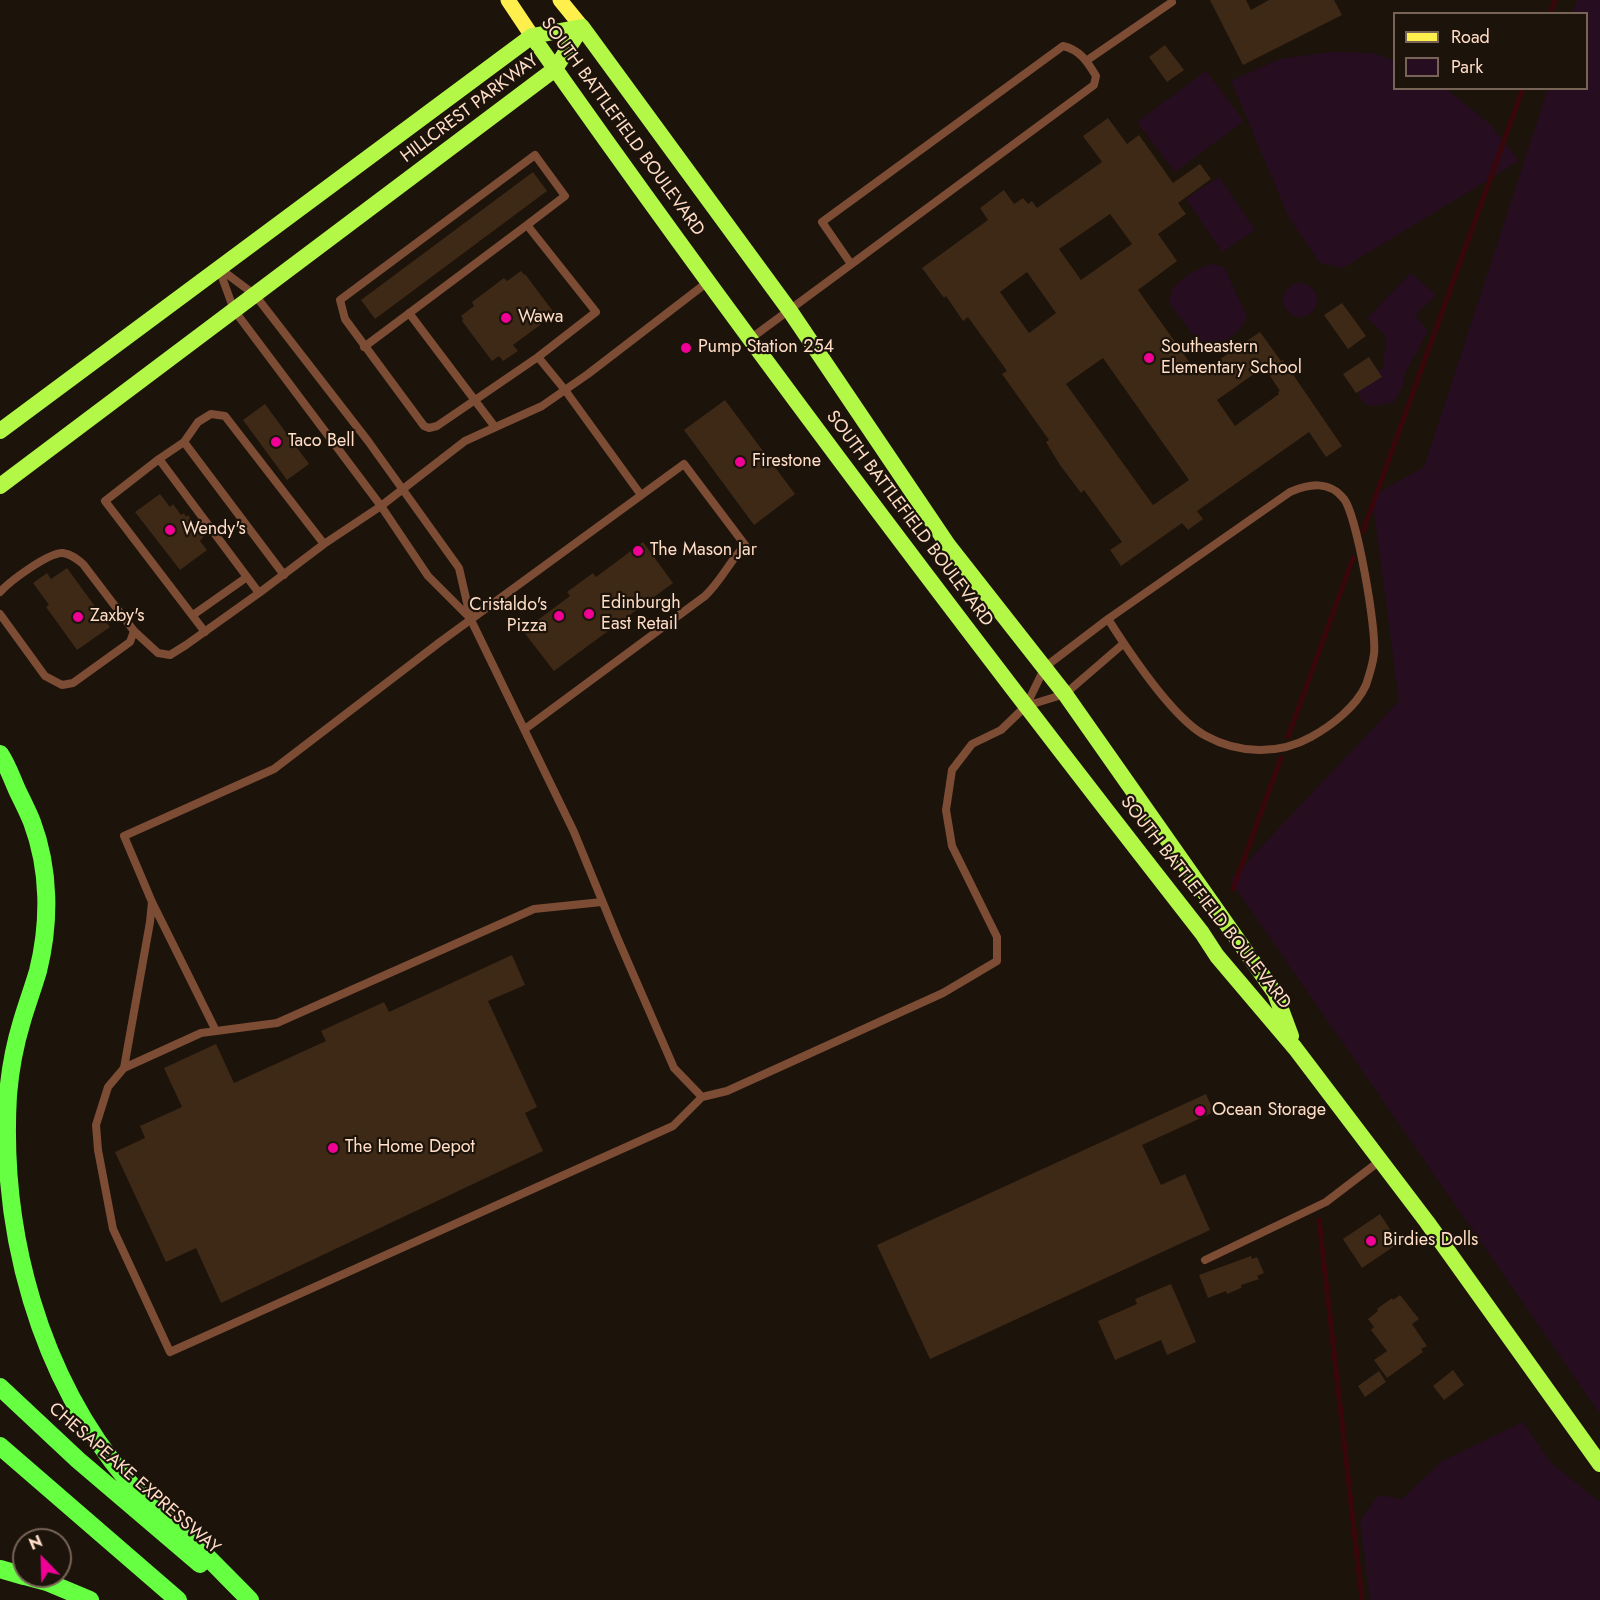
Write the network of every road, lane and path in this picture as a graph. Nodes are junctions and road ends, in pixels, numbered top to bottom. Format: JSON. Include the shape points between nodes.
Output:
{"nodes":[{"id":1,"x":508,"y":0,"type":"edge"},
{"id":2,"x":560,"y":0,"type":"edge"},
{"id":3,"x":1172,"y":2,"type":"dead end"},
{"id":4,"x":582,"y":27,"type":"junction"},
{"id":5,"x":532,"y":36,"type":"junction"},
{"id":6,"x":1086,"y":61,"type":"junction"},
{"id":7,"x":555,"y":69,"type":"junction"},
{"id":8,"x":527,"y":225,"type":"junction"},
{"id":9,"x":851,"y":264,"type":"junction"},
{"id":10,"x":219,"y":268,"type":"junction"},
{"id":11,"x":709,"y":281,"type":"junction"},
{"id":12,"x":255,"y":295,"type":"junction"},
{"id":13,"x":234,"y":310,"type":"junction"},
{"id":14,"x":789,"y":311,"type":"junction"},
{"id":15,"x":409,"y":313,"type":"junction"},
{"id":16,"x":750,"y":339,"type":"junction"},
{"id":17,"x":364,"y":347,"type":"junction"},
{"id":18,"x":537,"y":357,"type":"junction"},
{"id":19,"x":565,"y":390,"type":"junction"},
{"id":20,"x":475,"y":400,"type":"junction"},
{"id":21,"x":495,"y":427,"type":"junction"},
{"id":22,"x":0,"y":431,"type":"edge"},
{"id":23,"x":184,"y":442,"type":"junction"},
{"id":24,"x":159,"y":459,"type":"junction"},
{"id":25,"x":0,"y":486,"type":"edge"},
{"id":26,"x":403,"y":489,"type":"junction"},
{"id":27,"x":641,"y":495,"type":"junction"},
{"id":28,"x":381,"y":506,"type":"junction"},
{"id":29,"x":324,"y":544,"type":"junction"},
{"id":30,"x":284,"y":575,"type":"junction"},
{"id":31,"x":247,"y":577,"type":"junction"},
{"id":32,"x":0,"y":592,"type":"edge"},
{"id":33,"x":260,"y":593,"type":"junction"},
{"id":34,"x":0,"y":614,"type":"edge"},
{"id":35,"x":193,"y":615,"type":"junction"},
{"id":36,"x":1108,"y":619,"type":"junction"},
{"id":37,"x":471,"y":620,"type":"junction"},
{"id":38,"x":134,"y":631,"type":"junction"},
{"id":39,"x":205,"y":632,"type":"junction"},
{"id":40,"x":1124,"y":644,"type":"junction"},
{"id":41,"x":1045,"y":667,"type":"junction"},
{"id":42,"x":1065,"y":694,"type":"junction"},
{"id":43,"x":1026,"y":706,"type":"junction"},
{"id":44,"x":525,"y":729,"type":"junction"},
{"id":45,"x":0,"y":754,"type":"edge"},
{"id":46,"x":152,"y":902,"type":"junction"},
{"id":47,"x":602,"y":902,"type":"junction"},
{"id":48,"x":216,"y":1031,"type":"junction"},
{"id":49,"x":1295,"y":1048,"type":"junction"},
{"id":50,"x":124,"y":1068,"type":"junction"},
{"id":51,"x":702,"y":1097,"type":"junction"},
{"id":52,"x":1381,"y":1160,"type":"junction"},
{"id":53,"x":1204,"y":1260,"type":"dead end"},
{"id":54,"x":0,"y":1387,"type":"edge"},
{"id":55,"x":0,"y":1446,"type":"edge"},
{"id":56,"x":1600,"y":1464,"type":"edge"},
{"id":57,"x":61,"y":1588,"type":"edge"},
{"id":58,"x":90,"y":1600,"type":"edge"},
{"id":59,"x":178,"y":1600,"type":"edge"},
{"id":60,"x":243,"y":1600,"type":"edge"},
{"id":61,"x":250,"y":1600,"type":"edge"}],
"edges":[{"from":1,"to":5,"type":"main road","name":"SOUTH BATTLEFIELD BOULEVARD"},
{"from":2,"to":4,"type":"main road","name":"SOUTH BATTLEFIELD BOULEVARD"},
{"from":3,"to":6,"type":"lane"},
{"from":4,"to":5,"type":"highway","name":"HILLCREST PARKWAY"},
{"from":4,"to":7,"type":"highway","name":"HILLCREST PARKWAY"},
{"from":4,"to":14,"type":"highway","name":"SOUTH BATTLEFIELD BOULEVARD"},
{"from":5,"to":7,"type":"highway","name":"SOUTH BATTLEFIELD BOULEVARD"},
{"from":5,"to":10,"type":"highway","name":"HILLCREST PARKWAY"},
{"from":6,"to":9,"type":"lane","via":[[1096,76],[1094,85]]},
{"from":6,"to":9,"type":"lane","via":[[1075,49],[1063,46],[822,222]]},
{"from":7,"to":11,"type":"highway","name":"SOUTH BATTLEFIELD BOULEVARD"},
{"from":7,"to":12,"type":"highway","name":"HILLCREST PARKWAY"},
{"from":8,"to":15,"type":"lane"},
{"from":8,"to":17,"type":"lane","via":[[565,196],[535,155],[340,300],[345,319]]},
{"from":8,"to":18,"type":"lane","via":[[596,312]]},
{"from":9,"to":14,"type":"lane"},
{"from":10,"to":12,"type":"lane"},
{"from":10,"to":13,"type":"lane"},
{"from":10,"to":22,"type":"highway","name":"HILLCREST PARKWAY"},
{"from":11,"to":16,"type":"highway","name":"SOUTH BATTLEFIELD BOULEVARD"},
{"from":11,"to":19,"type":"lane"},
{"from":12,"to":13,"type":"highway","name":"HILLCREST PARKWAY"},
{"from":12,"to":26,"type":"lane"},
{"from":13,"to":25,"type":"highway","name":"HILLCREST PARKWAY"},
{"from":13,"to":28,"type":"lane"},
{"from":14,"to":16,"type":"lane"},
{"from":14,"to":41,"type":"highway","name":"SOUTH BATTLEFIELD BOULEVARD","via":[[948,545]]},
{"from":15,"to":17,"type":"lane"},
{"from":15,"to":20,"type":"lane"},
{"from":16,"to":43,"type":"highway","name":"SOUTH BATTLEFIELD BOULEVARD"},
{"from":17,"to":20,"type":"lane","via":[[424,426],[437,426]]},
{"from":18,"to":19,"type":"lane"},
{"from":18,"to":20,"type":"lane"},
{"from":19,"to":21,"type":"lane","via":[[542,406]]},
{"from":19,"to":27,"type":"lane"},
{"from":20,"to":21,"type":"lane"},
{"from":21,"to":26,"type":"lane","via":[[465,441]]},
{"from":23,"to":24,"type":"lane"},
{"from":23,"to":29,"type":"lane","via":[[198,422],[211,414],[225,416]]},
{"from":23,"to":30,"type":"lane"},
{"from":24,"to":31,"type":"lane"},
{"from":24,"to":35,"type":"lane","via":[[105,501]]},
{"from":26,"to":28,"type":"lane"},
{"from":26,"to":37,"type":"lane","via":[[459,568]]},
{"from":27,"to":37,"type":"lane"},
{"from":27,"to":44,"type":"lane","via":[[684,464],[745,544],[705,596]]},
{"from":28,"to":29,"type":"lane"},
{"from":28,"to":37,"type":"lane","via":[[428,576]]},
{"from":29,"to":30,"type":"lane"},
{"from":30,"to":33,"type":"lane"},
{"from":31,"to":33,"type":"lane"},
{"from":31,"to":35,"type":"lane"},
{"from":32,"to":38,"type":"lane","via":[[52,554],[63,553],[83,564]]},
{"from":33,"to":39,"type":"lane"},
{"from":34,"to":38,"type":"lane","via":[[45,676],[62,685],[73,683],[130,642]]},
{"from":35,"to":39,"type":"lane"},
{"from":36,"to":40,"type":"lane"},
{"from":36,"to":40,"type":"lane","via":[[1290,492],[1308,485],[1327,487],[1344,499],[1352,516],[1371,610],[1374,654],[1365,686],[1345,714],[1322,731],[1286,747],[1256,751],[1206,736],[1185,721]]},
{"from":36,"to":41,"type":"lane"},
{"from":37,"to":44,"type":"lane"},
{"from":37,"to":46,"type":"lane","via":[[274,769],[124,836]]},
{"from":38,"to":39,"type":"lane","via":[[158,653],[170,655]]},
{"from":40,"to":42,"type":"lane"},
{"from":41,"to":42,"type":"highway","name":"SOUTH BATTLEFIELD BOULEVARD"},
{"from":41,"to":43,"type":"lane"},
{"from":42,"to":43,"type":"lane"},
{"from":42,"to":49,"type":"highway","name":"SOUTH BATTLEFIELD BOULEVARD","via":[[1275,993]]},
{"from":43,"to":49,"type":"highway","name":"SOUTH BATTLEFIELD BOULEVARD","via":[[1217,956]]},
{"from":43,"to":51,"type":"lane","via":[[1001,730],[972,744],[951,770],[946,810],[952,846],[997,937],[997,961],[943,993],[727,1091]]},
{"from":44,"to":47,"type":"lane"},
{"from":45,"to":61,"type":"highway","via":[[32,822],[47,898],[38,969],[22,1022],[8,1095],[4,1149],[14,1244],[26,1293],[66,1389],[95,1436],[129,1482]]},
{"from":46,"to":48,"type":"lane"},
{"from":46,"to":50,"type":"lane"},
{"from":47,"to":48,"type":"lane","via":[[534,909],[277,1023]]},
{"from":47,"to":51,"type":"lane","via":[[674,1068]]},
{"from":48,"to":50,"type":"lane","via":[[201,1033]]},
{"from":49,"to":52,"type":"highway","name":"SOUTH BATTLEFIELD BOULEVARD"},
{"from":50,"to":51,"type":"lane","via":[[108,1088],[96,1125],[98,1150],[113,1228],[170,1352],[673,1126]]},
{"from":52,"to":53,"type":"lane","via":[[1326,1202]]},
{"from":52,"to":56,"type":"highway","name":"SOUTH BATTLEFIELD BOULEVARD"},
{"from":54,"to":60,"type":"highway","name":"CHESAPEAKE EXPRESSWAY","via":[[78,1460]]},
{"from":55,"to":59,"type":"highway"},
{"from":57,"to":58,"type":"highway"}]}
